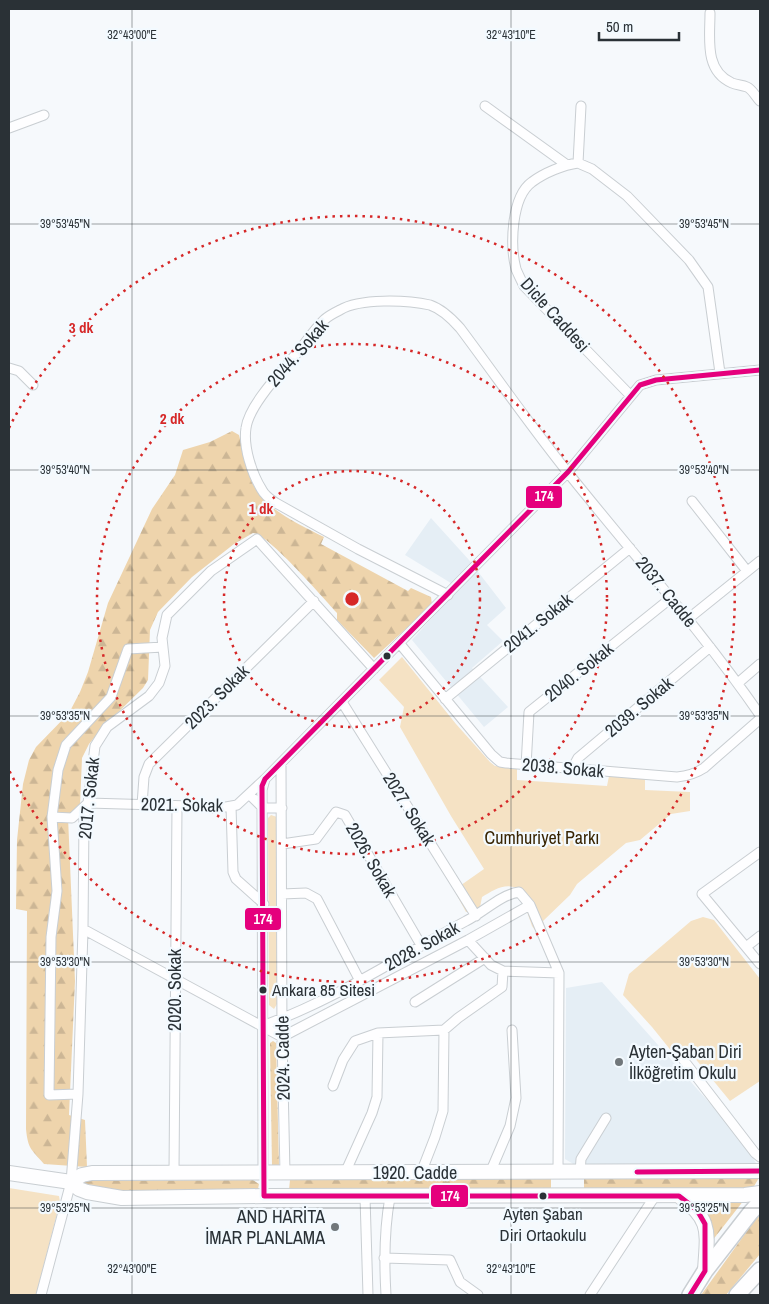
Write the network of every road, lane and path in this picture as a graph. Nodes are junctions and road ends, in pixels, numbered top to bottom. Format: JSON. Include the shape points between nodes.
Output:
{"nodes":[{"id":1,"x":710,"y":13,"type":"dead end"},
{"id":2,"x":760,"y":101,"type":"edge"},
{"id":3,"x":485,"y":106,"type":"dead end"},
{"id":4,"x":581,"y":106,"type":"dead end"},
{"id":5,"x":44,"y":115,"type":"dead end"},
{"id":6,"x":9,"y":128,"type":"edge"},
{"id":7,"x":578,"y":164,"type":"junction"},
{"id":8,"x":567,"y":165,"type":"junction"},
{"id":9,"x":9,"y":368,"type":"edge"},
{"id":10,"x":760,"y":370,"type":"edge"},
{"id":11,"x":720,"y":373,"type":"junction"},
{"id":12,"x":33,"y":385,"type":"dead end"},
{"id":13,"x":630,"y":395,"type":"junction"},
{"id":14,"x":568,"y":472,"type":"junction"},
{"id":15,"x":692,"y":501,"type":"dead end"},
{"id":16,"x":630,"y":548,"type":"junction"},
{"id":17,"x":760,"y":561,"type":"edge"},
{"id":18,"x":746,"y":572,"type":"junction"},
{"id":19,"x":448,"y":595,"type":"junction"},
{"id":20,"x":671,"y":598,"type":"junction"},
{"id":21,"x":314,"y":601,"type":"junction"},
{"id":22,"x":688,"y":619,"type":"junction"},
{"id":23,"x":400,"y":644,"type":"junction"},
{"id":24,"x":163,"y":647,"type":"junction"},
{"id":25,"x":710,"y":647,"type":"junction"},
{"id":26,"x":760,"y":664,"type":"edge"},
{"id":27,"x":374,"y":669,"type":"junction"},
{"id":28,"x":738,"y":683,"type":"junction"},
{"id":29,"x":445,"y":699,"type":"junction"},
{"id":30,"x":342,"y":702,"type":"junction"},
{"id":31,"x":760,"y":715,"type":"edge"},
{"id":32,"x":760,"y":719,"type":"edge"},
{"id":33,"x":281,"y":764,"type":"junction"},
{"id":34,"x":526,"y":766,"type":"junction"},
{"id":35,"x":572,"y":769,"type":"junction"},
{"id":36,"x":266,"y":779,"type":"junction"},
{"id":37,"x":249,"y":794,"type":"junction"},
{"id":38,"x":88,"y":803,"type":"junction"},
{"id":39,"x":142,"y":805,"type":"junction"},
{"id":40,"x":231,"y":806,"type":"junction"},
{"id":41,"x":177,"y":807,"type":"junction"},
{"id":42,"x":263,"y":808,"type":"junction"},
{"id":43,"x":282,"y":808,"type":"junction"},
{"id":44,"x":52,"y":817,"type":"junction"},
{"id":45,"x":282,"y":844,"type":"junction"},
{"id":46,"x":760,"y":852,"type":"edge"},
{"id":47,"x":282,"y":894,"type":"junction"},
{"id":48,"x":264,"y":904,"type":"junction"},
{"id":49,"x":530,"y":905,"type":"junction"},
{"id":50,"x":476,"y":916,"type":"junction"},
{"id":51,"x":83,"y":928,"type":"junction"},
{"id":52,"x":760,"y":936,"type":"edge"},
{"id":53,"x":468,"y":940,"type":"junction"},
{"id":54,"x":421,"y":945,"type":"junction"},
{"id":55,"x":746,"y":947,"type":"junction"},
{"id":56,"x":485,"y":958,"type":"junction"},
{"id":57,"x":760,"y":964,"type":"edge"},
{"id":58,"x":503,"y":971,"type":"junction"},
{"id":59,"x":558,"y":973,"type":"junction"},
{"id":60,"x":175,"y":978,"type":"junction"},
{"id":61,"x":360,"y":981,"type":"junction"},
{"id":62,"x":415,"y":1002,"type":"dead end"},
{"id":63,"x":282,"y":1019,"type":"junction"},
{"id":64,"x":262,"y":1026,"type":"junction"},
{"id":65,"x":444,"y":1030,"type":"junction"},
{"id":66,"x":512,"y":1030,"type":"dead end"},
{"id":67,"x":378,"y":1033,"type":"junction"},
{"id":68,"x":282,"y":1037,"type":"junction"},
{"id":69,"x":682,"y":1058,"type":"dead end"},
{"id":70,"x":333,"y":1086,"type":"dead end"},
{"id":71,"x":78,"y":1094,"type":"junction"},
{"id":72,"x":606,"y":1118,"type":"dead end"},
{"id":73,"x":760,"y":1157,"type":"edge"},
{"id":74,"x":760,"y":1171,"type":"edge"},
{"id":75,"x":174,"y":1172,"type":"junction"},
{"id":76,"x":580,"y":1172,"type":"junction"},
{"id":77,"x":9,"y":1173,"type":"edge"},
{"id":78,"x":263,"y":1173,"type":"junction"},
{"id":79,"x":285,"y":1173,"type":"junction"},
{"id":80,"x":345,"y":1173,"type":"junction"},
{"id":81,"x":421,"y":1173,"type":"junction"},
{"id":82,"x":490,"y":1173,"type":"junction"},
{"id":83,"x":558,"y":1173,"type":"junction"},
{"id":84,"x":71,"y":1182,"type":"junction"},
{"id":85,"x":760,"y":1193,"type":"edge"},
{"id":86,"x":264,"y":1196,"type":"junction"},
{"id":87,"x":285,"y":1196,"type":"junction"},
{"id":88,"x":558,"y":1196,"type":"junction"},
{"id":89,"x":580,"y":1196,"type":"junction"},
{"id":90,"x":655,"y":1196,"type":"junction"},
{"id":91,"x":678,"y":1196,"type":"junction"},
{"id":92,"x":365,"y":1197,"type":"junction"},
{"id":93,"x":390,"y":1197,"type":"junction"},
{"id":94,"x":760,"y":1202,"type":"edge"},
{"id":95,"x":384,"y":1258,"type":"junction"},
{"id":96,"x":760,"y":1270,"type":"edge"},
{"id":97,"x":705,"y":1271,"type":"junction"},
{"id":98,"x":41,"y":1295,"type":"edge"},
{"id":99,"x":368,"y":1295,"type":"edge"},
{"id":100,"x":386,"y":1295,"type":"edge"},
{"id":101,"x":478,"y":1295,"type":"edge"},
{"id":102,"x":590,"y":1295,"type":"edge"},
{"id":103,"x":690,"y":1295,"type":"edge"},
{"id":104,"x":737,"y":1295,"type":"edge"}],
"edges":[{"from":1,"to":2,"type":"street","via":[[710,50],[719,75],[749,88]]},
{"from":3,"to":8,"type":"street"},
{"from":4,"to":7,"type":"street"},
{"from":5,"to":6,"type":"street"},
{"from":7,"to":8,"type":"street","name":"Dicle Caddesi"},
{"from":7,"to":11,"type":"street","via":[[592,169],[627,196],[689,260],[708,287]]},
{"from":8,"to":13,"type":"street","name":"Dicle Caddesi","via":[[531,182],[519,200],[512,235],[516,269],[524,286]]},
{"from":9,"to":12,"type":"street","via":[[18,371]]},
{"from":10,"to":11,"type":"street"},
{"from":11,"to":13,"type":"street","via":[[646,382]]},
{"from":13,"to":14,"type":"street"},
{"from":14,"to":16,"type":"street","name":"2037. Cadde"},
{"from":14,"to":19,"type":"street"},
{"from":14,"to":19,"type":"street","name":"2044. Sokak","via":[[448,315],[431,306],[366,302],[342,308],[325,319],[263,395],[249,418],[246,427],[248,452],[262,490],[266,496],[294,513]]},
{"from":15,"to":18,"type":"street"},
{"from":16,"to":20,"type":"street","name":"2037. Cadde"},
{"from":16,"to":29,"type":"street","name":"2041. Sokak"},
{"from":17,"to":18,"type":"street"},
{"from":18,"to":22,"type":"street"},
{"from":19,"to":23,"type":"street"},
{"from":20,"to":22,"type":"street","name":"2037. Cadde"},
{"from":20,"to":34,"type":"street","name":"2040. Sokak","via":[[529,712]]},
{"from":21,"to":24,"type":"street","name":"2017. Sokak","via":[[257,539],[211,571],[167,615]]},
{"from":21,"to":27,"type":"street","name":"2017. Sokak"},
{"from":21,"to":39,"type":"street","name":"2023. Sokak","via":[[149,764],[144,777]]},
{"from":22,"to":25,"type":"street","name":"2037. Cadde"},
{"from":23,"to":27,"type":"street"},
{"from":23,"to":29,"type":"street","name":"2038. Sokak"},
{"from":24,"to":38,"type":"street","name":"2017. Sokak","via":[[165,666],[159,683],[149,696],[107,727],[95,746]]},
{"from":24,"to":44,"type":"street","via":[[128,649],[111,698],[66,745],[58,770]]},
{"from":25,"to":28,"type":"street","name":"2037. Cadde"},
{"from":25,"to":35,"type":"street","name":"2039. Sokak","via":[[578,758]]},
{"from":26,"to":28,"type":"street"},
{"from":27,"to":30,"type":"street"},
{"from":28,"to":31,"type":"street","name":"2037. Cadde"},
{"from":29,"to":34,"type":"street","name":"2038. Sokak","via":[[496,759]]},
{"from":30,"to":33,"type":"street"},
{"from":30,"to":50,"type":"street","name":"2027. Sokak"},
{"from":32,"to":35,"type":"street","name":"2038. Sokak","via":[[694,774],[677,777]]},
{"from":33,"to":36,"type":"street"},
{"from":33,"to":43,"type":"street","name":"2024. Cadde"},
{"from":34,"to":35,"type":"street","name":"2038. Sokak"},
{"from":36,"to":37,"type":"street","name":"2021. Sokak"},
{"from":36,"to":42,"type":"street","name":"2024. Cadde","via":[[262,786]]},
{"from":37,"to":40,"type":"street","name":"2021. Sokak"},
{"from":37,"to":42,"type":"street"},
{"from":38,"to":39,"type":"street","name":"2021. Sokak"},
{"from":38,"to":44,"type":"street","via":[[72,818]]},
{"from":38,"to":51,"type":"street","name":"2017. Sokak","via":[[84,818]]},
{"from":39,"to":41,"type":"street","name":"2021. Sokak"},
{"from":40,"to":41,"type":"street","name":"2021. Sokak"},
{"from":40,"to":48,"type":"street","via":[[233,872],[236,880]]},
{"from":41,"to":60,"type":"street","name":"2020. Sokak"},
{"from":42,"to":43,"type":"street"},
{"from":42,"to":48,"type":"street","name":"2024. Cadde"},
{"from":43,"to":45,"type":"street","name":"2024. Cadde"},
{"from":44,"to":71,"type":"street","via":[[57,891],[51,937],[49,1095]]},
{"from":45,"to":47,"type":"street","name":"2024. Cadde"},
{"from":45,"to":54,"type":"street","name":"2026. Sokak","via":[[316,838],[336,812],[345,816]]},
{"from":46,"to":55,"type":"street","via":[[702,894]]},
{"from":47,"to":61,"type":"street","via":[[306,893],[317,899]]},
{"from":47,"to":63,"type":"street","name":"2024. Cadde"},
{"from":48,"to":64,"type":"street","name":"2024. Cadde"},
{"from":49,"to":50,"type":"street","name":"2028. Sokak","via":[[519,892],[509,894]]},
{"from":49,"to":53,"type":"street","name":"2028. Sokak"},
{"from":49,"to":59,"type":"street"},
{"from":50,"to":54,"type":"street","name":"2028. Sokak"},
{"from":51,"to":60,"type":"street"},
{"from":51,"to":71,"type":"street","name":"2017. Sokak"},
{"from":52,"to":55,"type":"street"},
{"from":53,"to":56,"type":"street","name":"2028. Sokak"},
{"from":53,"to":68,"type":"street","name":"2028. Sokak"},
{"from":54,"to":61,"type":"street","name":"2028. Sokak"},
{"from":55,"to":57,"type":"street"},
{"from":56,"to":58,"type":"street","name":"2028. Sokak"},
{"from":56,"to":62,"type":"street"},
{"from":58,"to":59,"type":"street"},
{"from":58,"to":65,"type":"street","via":[[502,986]]},
{"from":59,"to":83,"type":"street"},
{"from":60,"to":64,"type":"street"},
{"from":60,"to":75,"type":"street","name":"2020. Sokak"},
{"from":61,"to":63,"type":"street","name":"2028. Sokak"},
{"from":63,"to":64,"type":"street","name":"2028. Sokak"},
{"from":63,"to":68,"type":"street","name":"2024. Cadde"},
{"from":64,"to":68,"type":"street"},
{"from":64,"to":78,"type":"street","name":"2024. Cadde"},
{"from":65,"to":67,"type":"street"},
{"from":65,"to":81,"type":"street","via":[[442,1110]]},
{"from":66,"to":82,"type":"street","via":[[516,1098],[510,1126]]},
{"from":67,"to":70,"type":"street","via":[[355,1041]]},
{"from":67,"to":80,"type":"street","via":[[377,1096]]},
{"from":68,"to":79,"type":"street","name":"2024. Cadde"},
{"from":69,"to":73,"type":"street"},
{"from":71,"to":84,"type":"street","name":"2017. Sokak"},
{"from":72,"to":76,"type":"street","via":[[581,1159]]},
{"from":74,"to":76,"type":"main road","name":"1920. Cadde"},
{"from":75,"to":78,"type":"main road","name":"1920. Cadde"},
{"from":75,"to":84,"type":"main road","name":"1920. Cadde","via":[[92,1173]]},
{"from":76,"to":83,"type":"main road","name":"1920. Cadde"},
{"from":76,"to":89,"type":"main road"},
{"from":77,"to":84,"type":"main road","name":"1920. Cadde"},
{"from":78,"to":79,"type":"main road","name":"1920. Cadde"},
{"from":78,"to":86,"type":"main road"},
{"from":79,"to":80,"type":"main road","name":"1920. Cadde"},
{"from":79,"to":87,"type":"main road"},
{"from":80,"to":81,"type":"main road","name":"1920. Cadde"},
{"from":81,"to":82,"type":"main road","name":"1920. Cadde"},
{"from":82,"to":83,"type":"main road","name":"1920. Cadde"},
{"from":83,"to":88,"type":"main road"},
{"from":84,"to":86,"type":"main road","name":"1920. Cadde","via":[[87,1192],[122,1198]]},
{"from":84,"to":98,"type":"street","name":"2017. Sokak"},
{"from":85,"to":91,"type":"main road","name":"1920. Cadde"},
{"from":86,"to":87,"type":"main road","name":"1920. Cadde"},
{"from":87,"to":92,"type":"main road","name":"1920. Cadde"},
{"from":88,"to":89,"type":"main road","name":"1920. Cadde"},
{"from":88,"to":93,"type":"main road","name":"1920. Cadde"},
{"from":89,"to":90,"type":"main road","name":"1920. Cadde"},
{"from":90,"to":91,"type":"main road","name":"1920. Cadde"},
{"from":90,"to":102,"type":"street"},
{"from":91,"to":97,"type":"main road","via":[[697,1210],[705,1224]]},
{"from":92,"to":93,"type":"main road","name":"1920. Cadde"},
{"from":92,"to":99,"type":"street"},
{"from":93,"to":95,"type":"street"},
{"from":94,"to":97,"type":"main road"},
{"from":95,"to":100,"type":"street"},
{"from":95,"to":101,"type":"street","via":[[450,1260],[460,1282]]},
{"from":96,"to":104,"type":"main road"},
{"from":97,"to":103,"type":"main road"}]}
